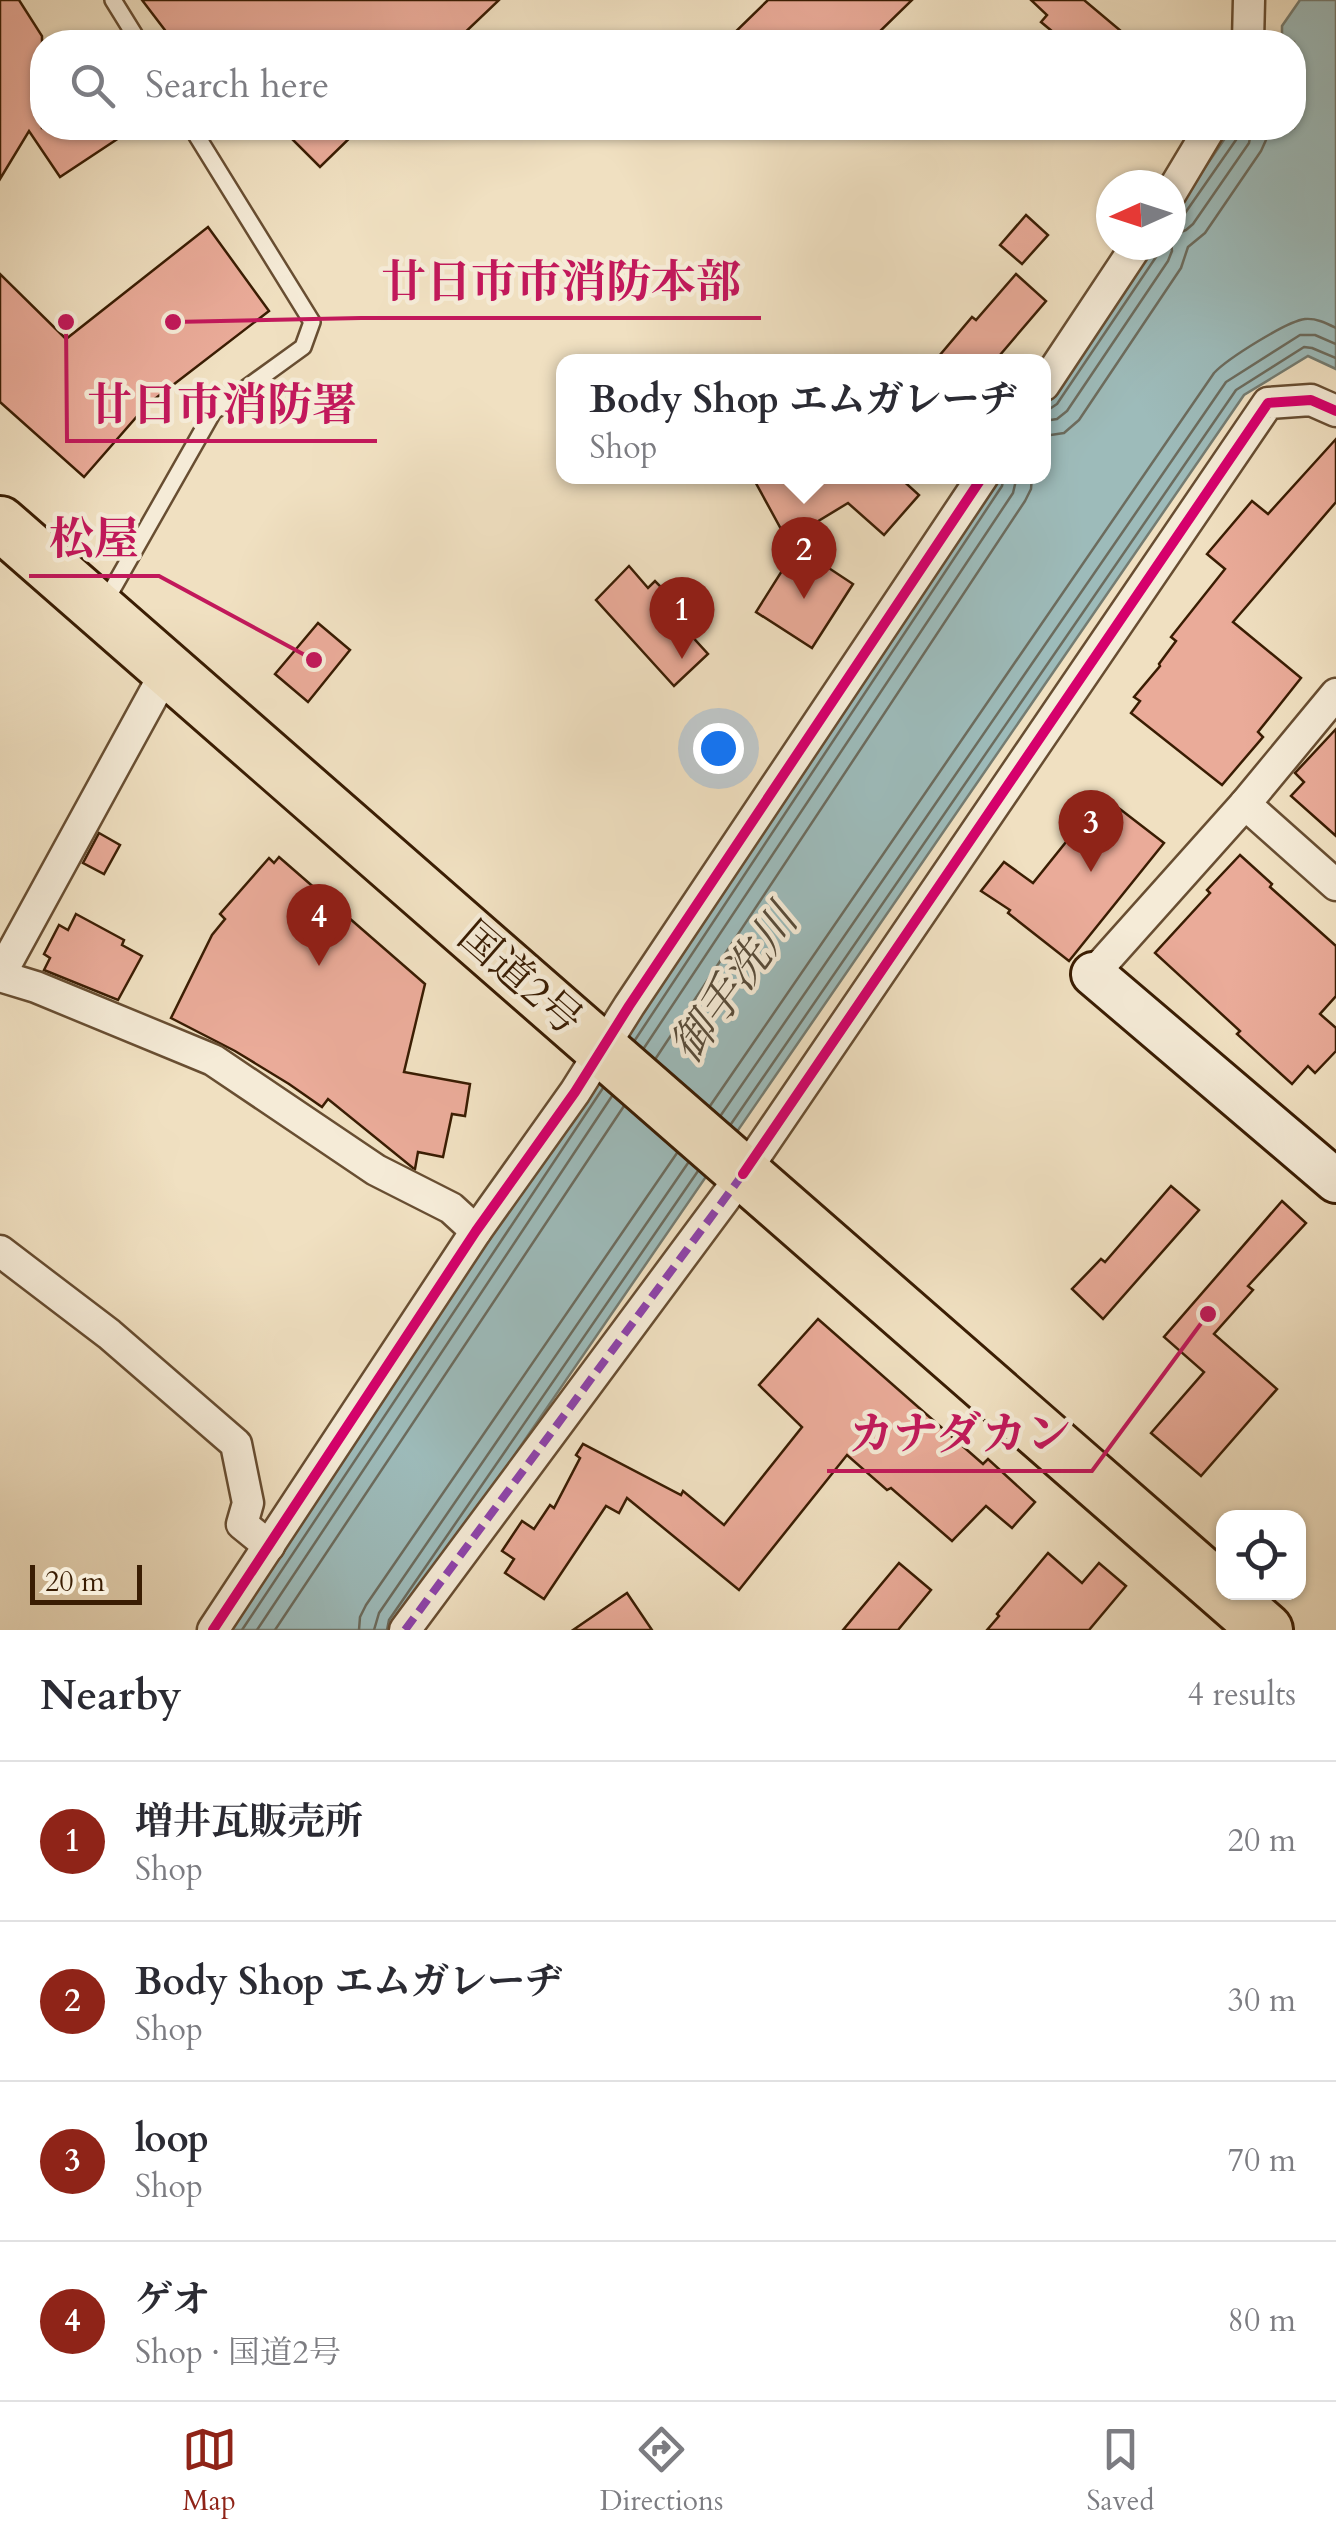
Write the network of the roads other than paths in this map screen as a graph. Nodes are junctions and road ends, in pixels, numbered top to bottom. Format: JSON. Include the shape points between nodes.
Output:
{"nodes":[{"id":1,"x":113,"y":0,"type":"edge"},
{"id":2,"x":1249,"y":0,"type":"edge"},
{"id":3,"x":132,"y":30,"type":"edge"},
{"id":4,"x":1248,"y":30,"type":"edge"},
{"id":5,"x":199,"y":140,"type":"edge"},
{"id":6,"x":1203,"y":140,"type":"edge"},
{"id":7,"x":1185,"y":170,"type":"edge"},
{"id":8,"x":1127,"y":260,"type":"edge"},
{"id":9,"x":1051,"y":374,"type":"edge"},
{"id":10,"x":1336,"y":411,"type":"edge"},
{"id":11,"x":978,"y":484,"type":"edge"},
{"id":12,"x":0,"y":523,"type":"edge"},
{"id":13,"x":100,"y":610,"type":"junction"},
{"id":14,"x":168,"y":668,"type":"junction"},
{"id":15,"x":1336,"y":694,"type":"edge"},
{"id":16,"x":1244,"y":804,"type":"junction"},
{"id":17,"x":1336,"y":885,"type":"edge"},
{"id":18,"x":1094,"y":974,"type":"joint"},
{"id":19,"x":0,"y":976,"type":"edge"},
{"id":20,"x":606,"y":1051,"type":"junction"},
{"id":21,"x":736,"y":1167,"type":"junction"},
{"id":22,"x":1336,"y":1181,"type":"edge"},
{"id":23,"x":476,"y":1231,"type":"junction"},
{"id":24,"x":0,"y":1251,"type":"edge"},
{"id":25,"x":268,"y":1546,"type":"junction"},
{"id":26,"x":213,"y":1630,"type":"edge"},
{"id":27,"x":404,"y":1630,"type":"edge"},
{"id":28,"x":1266,"y":1630,"type":"edge"}],
"edges":[{"from":1,"to":3,"type":"lane"},
{"from":2,"to":4,"type":"street"},
{"from":5,"to":13,"type":"lane","via":[[312,322],[303,347],[213,412]]},
{"from":6,"to":7,"type":"street"},
{"from":8,"to":9,"type":"street"},
{"from":10,"to":21,"type":"street","via":[[1311,400],[1268,403]]},
{"from":11,"to":20,"type":"street"},
{"from":12,"to":13,"type":"highway","name":"国道2号"},
{"from":13,"to":14,"type":"highway","name":"国道2号"},
{"from":14,"to":19,"type":"street"},
{"from":14,"to":20,"type":"highway","name":"国道2号"},
{"from":15,"to":16,"type":"street"},
{"from":16,"to":17,"type":"street"},
{"from":16,"to":18,"type":"street"},
{"from":18,"to":22,"type":"street"},
{"from":19,"to":23,"type":"street","via":[[213,1060],[376,1170],[451,1208]]},
{"from":20,"to":21,"type":"highway","name":"国道2号"},
{"from":20,"to":23,"type":"street"},
{"from":21,"to":27,"type":"street"},
{"from":21,"to":28,"type":"highway","name":"国道2号"},
{"from":23,"to":25,"type":"street"},
{"from":24,"to":25,"type":"street","via":[[236,1444],[248,1502],[242,1524]]},
{"from":25,"to":26,"type":"street"}]}
